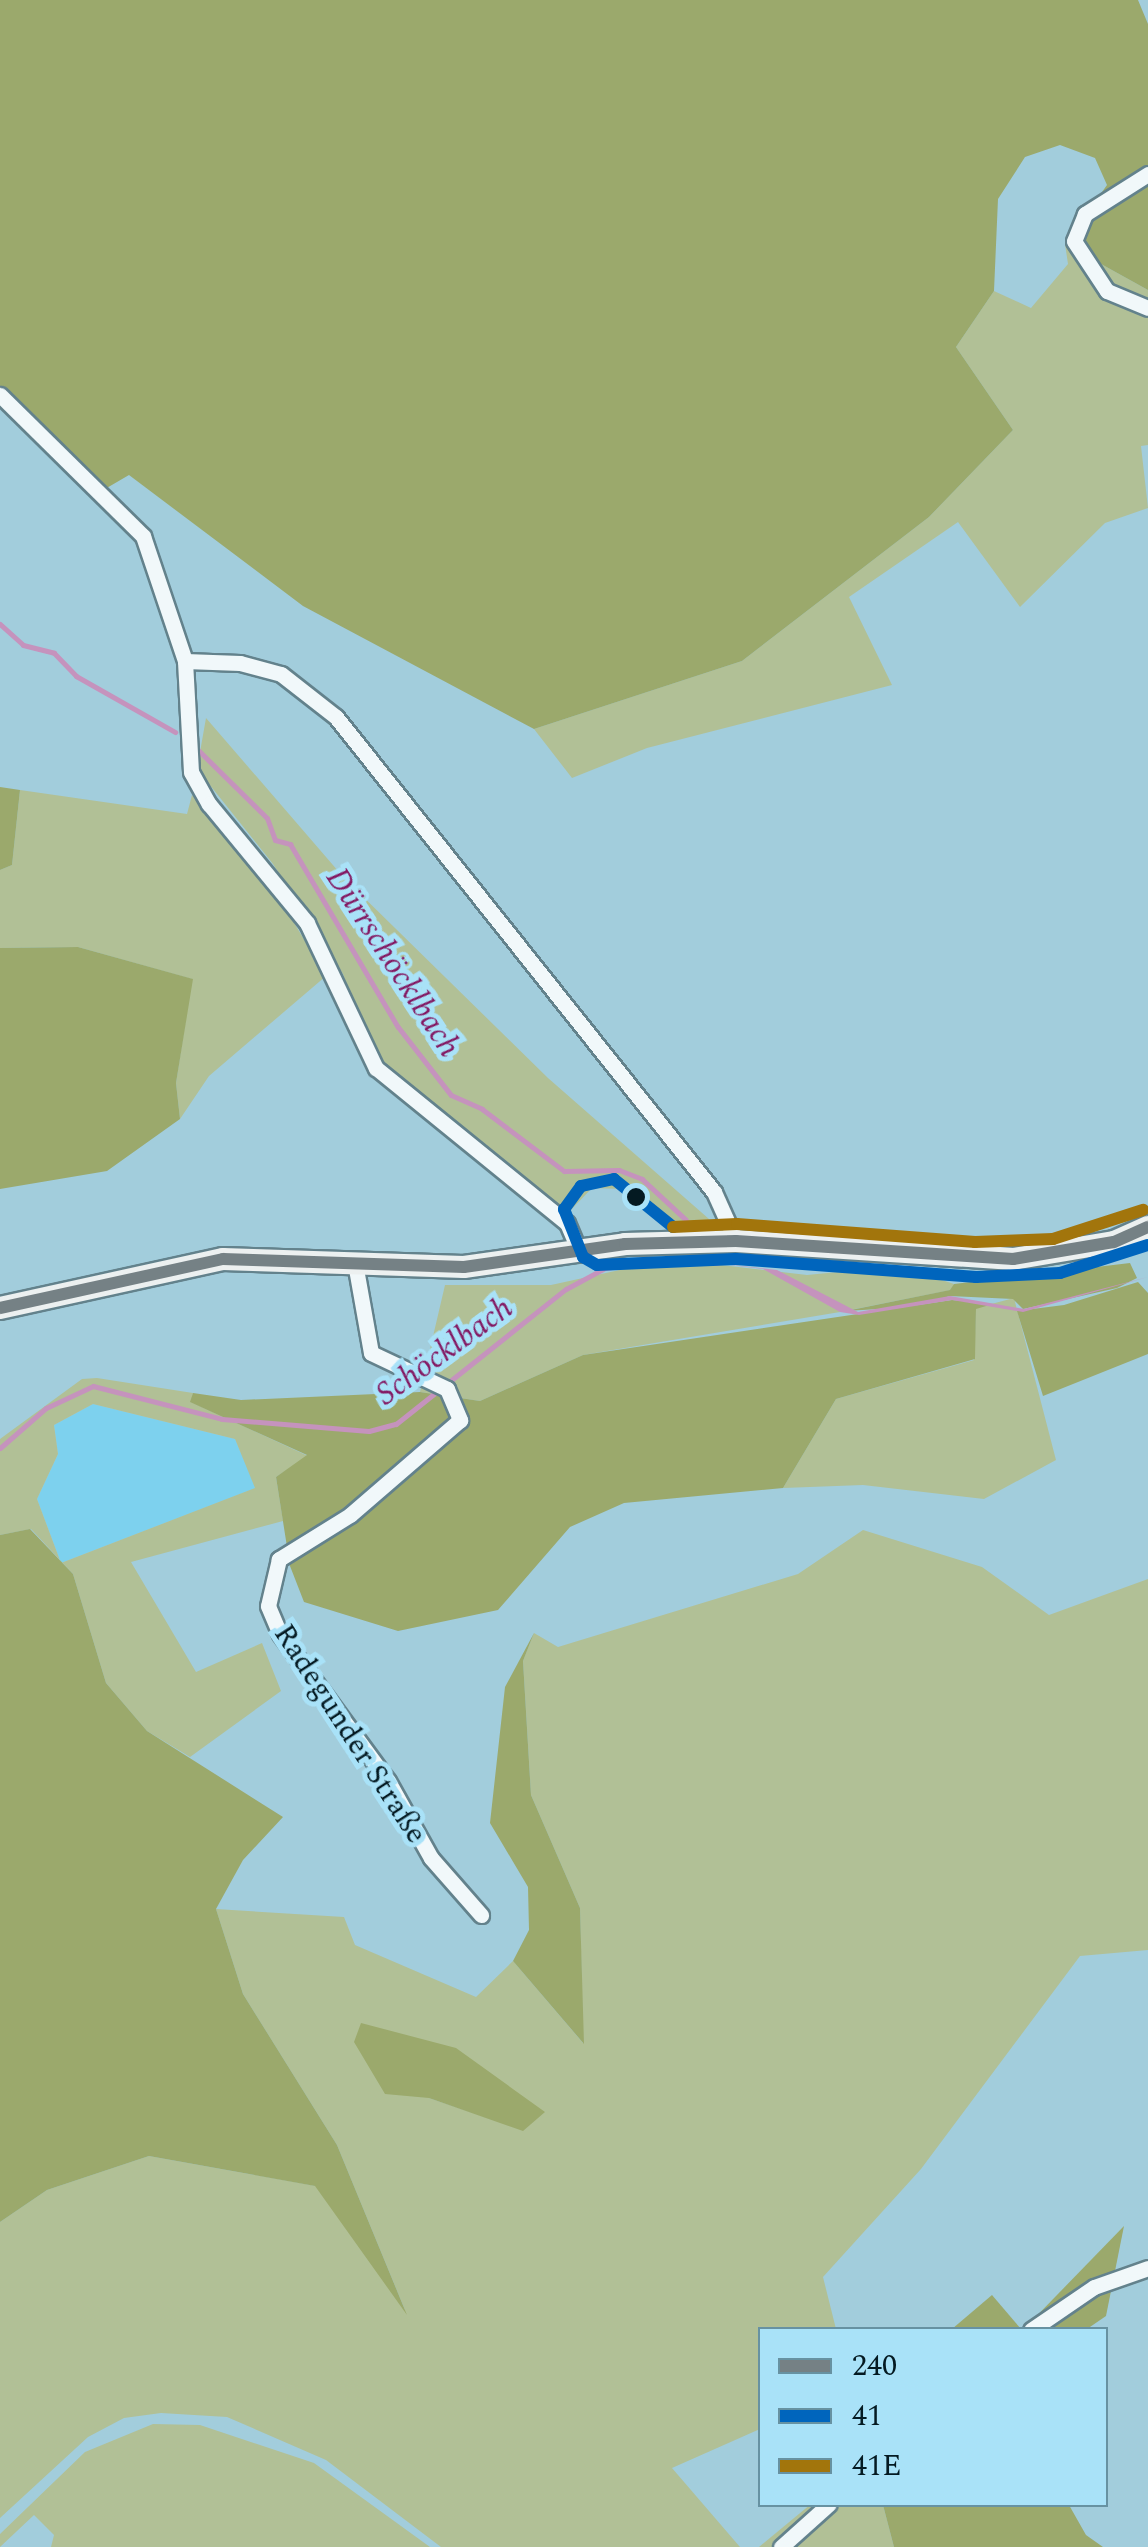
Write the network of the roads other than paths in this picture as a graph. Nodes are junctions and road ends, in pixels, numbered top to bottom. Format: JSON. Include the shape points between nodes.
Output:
{"nodes":[{"id":1,"x":1148,"y":174,"type":"edge"},
{"id":2,"x":1148,"y":308,"type":"edge"},
{"id":3,"x":0,"y":394,"type":"edge"},
{"id":4,"x":185,"y":661,"type":"junction"},
{"id":5,"x":1148,"y":1228,"type":"edge"},
{"id":6,"x":736,"y":1241,"type":"junction"},
{"id":7,"x":578,"y":1251,"type":"junction"},
{"id":8,"x":355,"y":1263,"type":"junction"},
{"id":9,"x":0,"y":1308,"type":"edge"},
{"id":10,"x":481,"y":1915,"type":"dead end"},
{"id":11,"x":1148,"y":2268,"type":"edge"},
{"id":12,"x":1035,"y":2327,"type":"edge"},
{"id":13,"x":826,"y":2507,"type":"edge"},
{"id":14,"x":781,"y":2547,"type":"edge"}],
"edges":[{"from":1,"to":2,"type":"street","via":[[1085,214],[1074,241],[1107,290]]},
{"from":3,"to":4,"type":"street","via":[[143,536]]},
{"from":4,"to":6,"type":"street","via":[[240,662],[281,674],[336,717],[714,1192]]},
{"from":4,"to":7,"type":"street","via":[[191,772],[209,804],[307,923],[365,1052],[411,1102],[567,1223]]},
{"from":5,"to":6,"type":"main road","via":[[1114,1242],[1013,1260]]},
{"from":6,"to":7,"type":"main road"},
{"from":7,"to":8,"type":"main road","via":[[464,1266]]},
{"from":8,"to":9,"type":"main road","via":[[223,1259]]},
{"from":8,"to":10,"type":"street","name":"Radegunder Straße","via":[[371,1353],[442,1385],[460,1407],[460,1420],[350,1516],[280,1559],[268,1606],[280,1634],[388,1781],[431,1858]]},
{"from":11,"to":12,"type":"street","via":[[1094,2287]]},
{"from":13,"to":14,"type":"street"}]}
